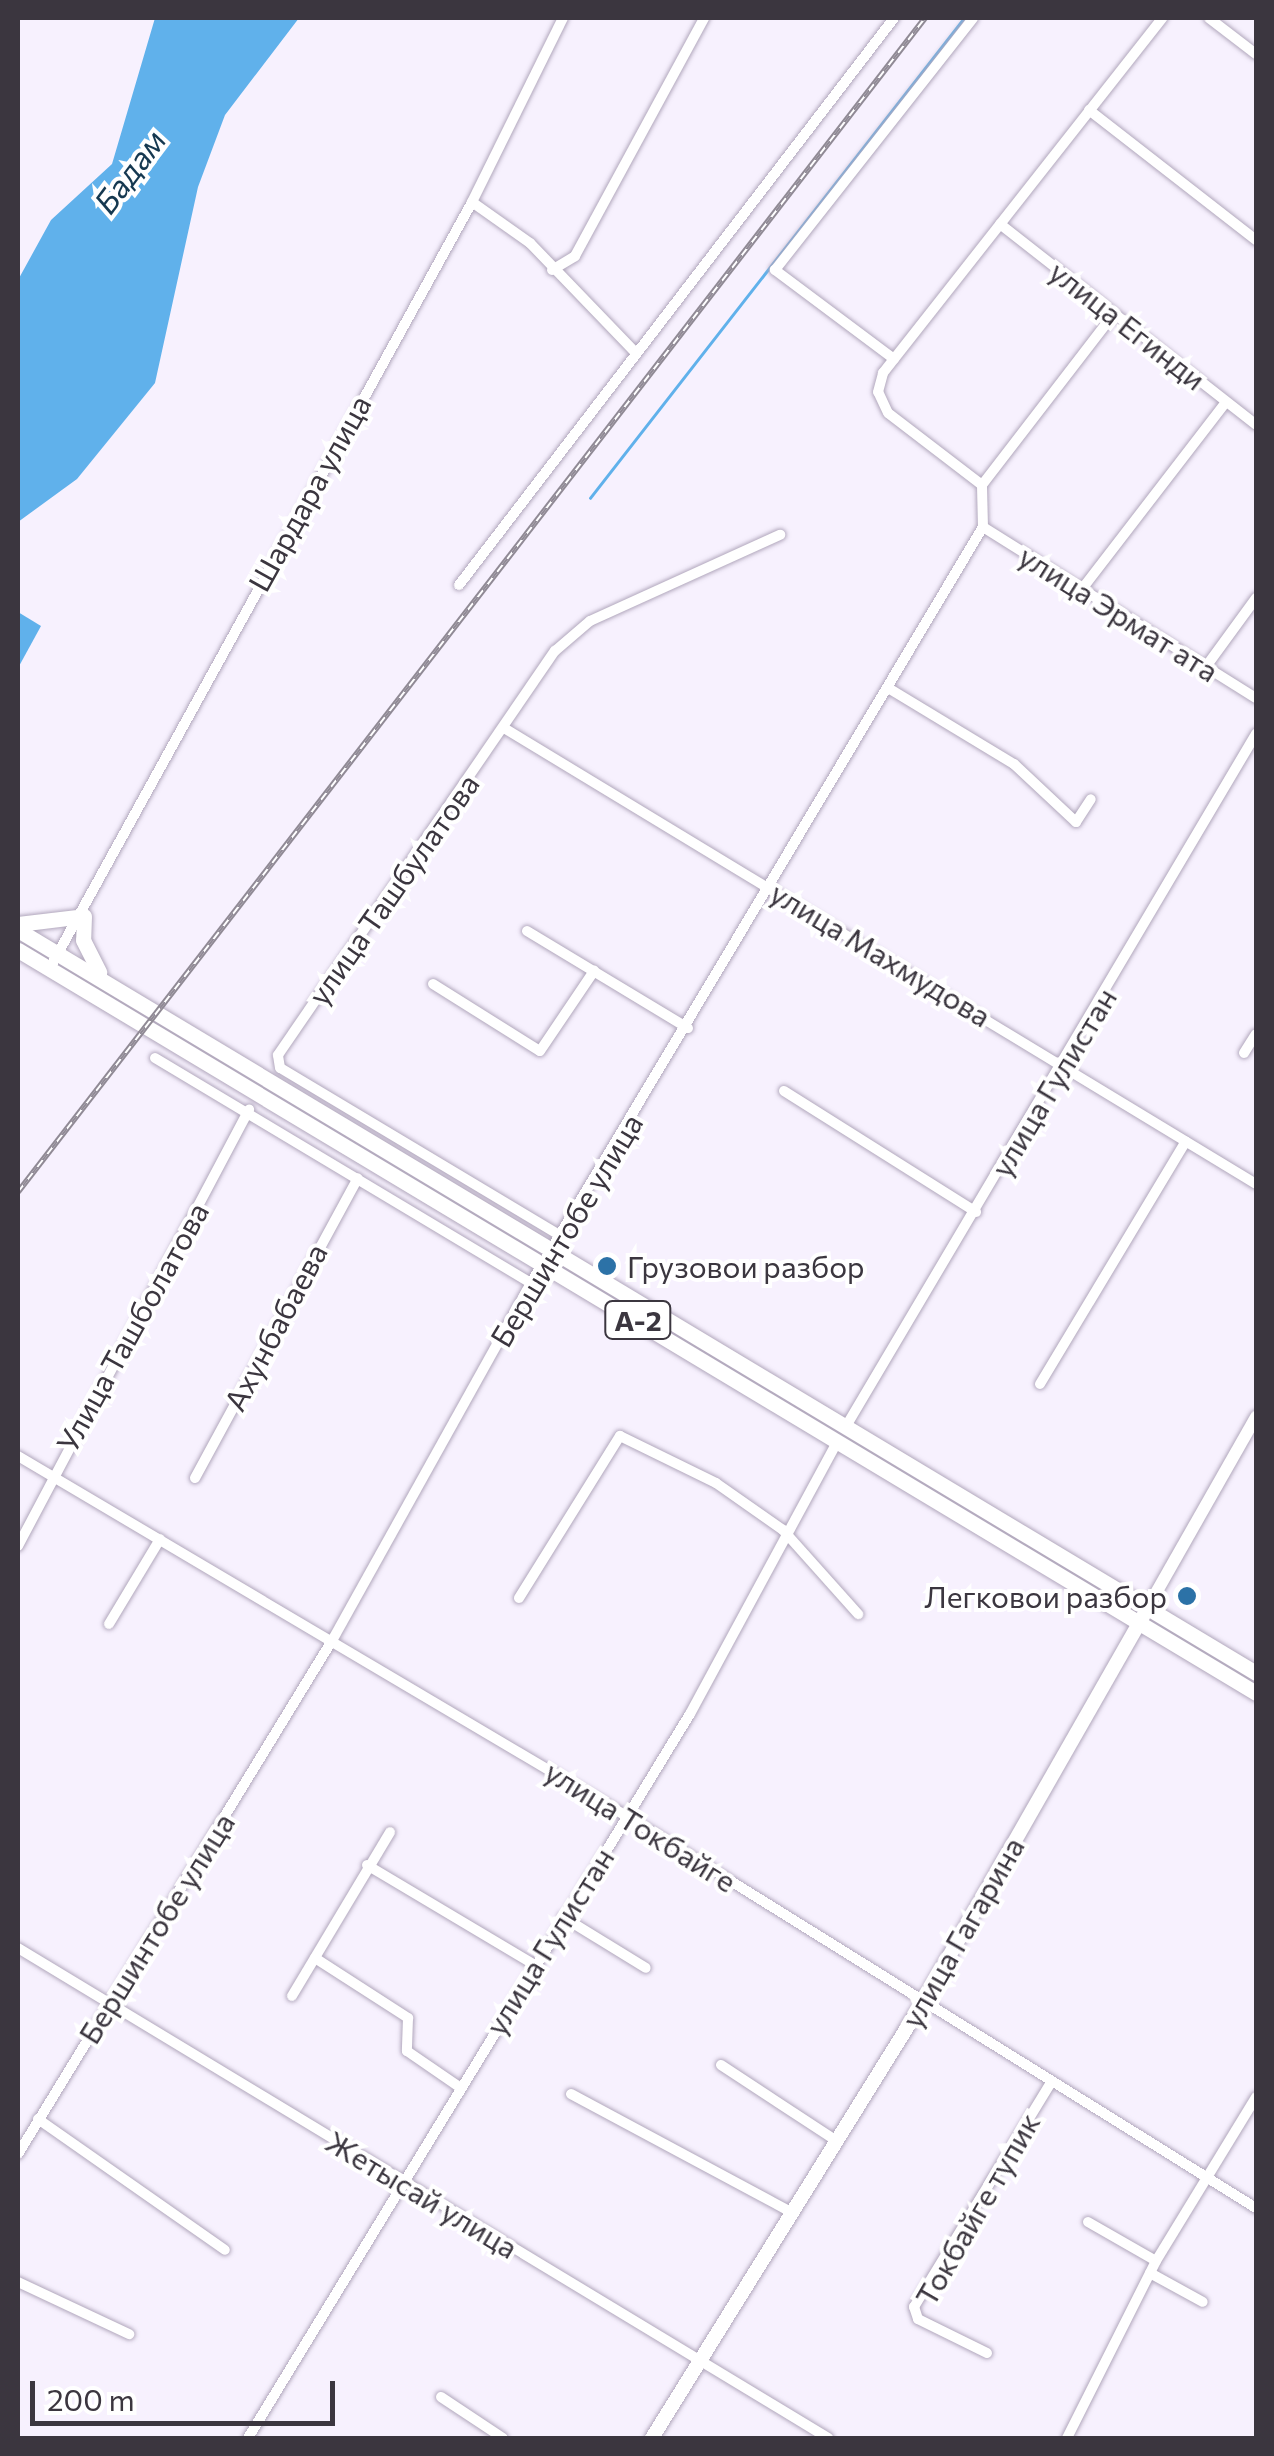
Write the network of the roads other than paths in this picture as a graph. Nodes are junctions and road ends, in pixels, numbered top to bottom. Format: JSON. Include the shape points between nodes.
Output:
{"nodes":[{"id":1,"x":562,"y":18,"type":"edge"},
{"id":2,"x":704,"y":18,"type":"edge"},
{"id":3,"x":894,"y":18,"type":"edge"},
{"id":4,"x":973,"y":18,"type":"edge"},
{"id":5,"x":1162,"y":18,"type":"edge"},
{"id":6,"x":1209,"y":18,"type":"edge"},
{"id":7,"x":1256,"y":54,"type":"edge"},
{"id":8,"x":1089,"y":110,"type":"junction"},
{"id":9,"x":472,"y":202,"type":"junction"},
{"id":10,"x":1000,"y":224,"type":"junction"},
{"id":11,"x":1256,"y":240,"type":"edge"},
{"id":12,"x":552,"y":270,"type":"junction"},
{"id":13,"x":1113,"y":315,"type":"junction"},
{"id":14,"x":635,"y":352,"type":"junction"},
{"id":15,"x":894,"y":359,"type":"junction"},
{"id":16,"x":1226,"y":402,"type":"junction"},
{"id":17,"x":1256,"y":425,"type":"edge"},
{"id":18,"x":982,"y":485,"type":"junction"},
{"id":19,"x":983,"y":528,"type":"junction"},
{"id":20,"x":780,"y":535,"type":"dead end"},
{"id":21,"x":459,"y":585,"type":"dead end"},
{"id":22,"x":1082,"y":589,"type":"junction"},
{"id":23,"x":1256,"y":598,"type":"edge"},
{"id":24,"x":1205,"y":668,"type":"junction"},
{"id":25,"x":890,"y":688,"type":"junction"},
{"id":26,"x":1256,"y":698,"type":"edge"},
{"id":27,"x":504,"y":728,"type":"junction"},
{"id":28,"x":1256,"y":734,"type":"edge"},
{"id":29,"x":1091,"y":799,"type":"dead end"},
{"id":30,"x":774,"y":888,"type":"junction"},
{"id":31,"x":84,"y":916,"type":"junction"},
{"id":32,"x":18,"y":927,"type":"edge"},
{"id":33,"x":527,"y":930,"type":"dead end"},
{"id":34,"x":18,"y":950,"type":"edge"},
{"id":35,"x":55,"y":959,"type":"junction"},
{"id":36,"x":594,"y":971,"type":"junction"},
{"id":37,"x":108,"y":983,"type":"junction"},
{"id":38,"x":432,"y":984,"type":"dead end"},
{"id":39,"x":688,"y":1028,"type":"junction"},
{"id":40,"x":1256,"y":1034,"type":"edge"},
{"id":41,"x":1244,"y":1053,"type":"dead end"},
{"id":42,"x":155,"y":1058,"type":"dead end"},
{"id":43,"x":1064,"y":1066,"type":"junction"},
{"id":44,"x":784,"y":1091,"type":"dead end"},
{"id":45,"x":249,"y":1109,"type":"junction"},
{"id":46,"x":1186,"y":1141,"type":"junction"},
{"id":47,"x":358,"y":1178,"type":"junction"},
{"id":48,"x":1256,"y":1184,"type":"edge"},
{"id":49,"x":976,"y":1212,"type":"junction"},
{"id":50,"x":560,"y":1236,"type":"junction"},
{"id":51,"x":546,"y":1258,"type":"junction"},
{"id":52,"x":531,"y":1284,"type":"junction"},
{"id":53,"x":1040,"y":1384,"type":"dead end"},
{"id":54,"x":1256,"y":1417,"type":"edge"},
{"id":55,"x":842,"y":1433,"type":"junction"},
{"id":56,"x":18,"y":1456,"type":"edge"},
{"id":57,"x":52,"y":1475,"type":"junction"},
{"id":58,"x":196,"y":1478,"type":"dead end"},
{"id":59,"x":783,"y":1530,"type":"junction"},
{"id":60,"x":160,"y":1539,"type":"junction"},
{"id":61,"x":18,"y":1546,"type":"edge"},
{"id":62,"x":519,"y":1598,"type":"dead end"},
{"id":63,"x":1148,"y":1608,"type":"junction"},
{"id":64,"x":858,"y":1614,"type":"dead end"},
{"id":65,"x":109,"y":1624,"type":"dead end"},
{"id":66,"x":1140,"y":1624,"type":"junction"},
{"id":67,"x":333,"y":1639,"type":"junction"},
{"id":68,"x":1256,"y":1673,"type":"edge"},
{"id":69,"x":1256,"y":1694,"type":"edge"},
{"id":70,"x":628,"y":1817,"type":"junction"},
{"id":71,"x":390,"y":1832,"type":"dead end"},
{"id":72,"x":367,"y":1866,"type":"junction"},
{"id":73,"x":563,"y":1916,"type":"junction"},
{"id":74,"x":18,"y":1948,"type":"edge"},
{"id":75,"x":315,"y":1958,"type":"junction"},
{"id":76,"x":533,"y":1964,"type":"junction"},
{"id":77,"x":646,"y":1968,"type":"dead end"},
{"id":78,"x":292,"y":1996,"type":"dead end"},
{"id":79,"x":110,"y":2002,"type":"junction"},
{"id":80,"x":923,"y":2002,"type":"junction"},
{"id":81,"x":720,"y":2065,"type":"dead end"},
{"id":82,"x":1050,"y":2084,"type":"junction"},
{"id":83,"x":458,"y":2086,"type":"junction"},
{"id":84,"x":571,"y":2094,"type":"dead end"},
{"id":85,"x":1256,"y":2097,"type":"edge"},
{"id":86,"x":38,"y":2119,"type":"junction"},
{"id":87,"x":834,"y":2140,"type":"junction"},
{"id":88,"x":18,"y":2154,"type":"edge"},
{"id":89,"x":1212,"y":2181,"type":"junction"},
{"id":90,"x":402,"y":2182,"type":"junction"},
{"id":91,"x":1256,"y":2208,"type":"edge"},
{"id":92,"x":793,"y":2213,"type":"junction"},
{"id":93,"x":1088,"y":2222,"type":"dead end"},
{"id":94,"x":225,"y":2250,"type":"dead end"},
{"id":95,"x":1156,"y":2260,"type":"junction"},
{"id":96,"x":1150,"y":2272,"type":"junction"},
{"id":97,"x":18,"y":2282,"type":"edge"},
{"id":98,"x":1204,"y":2302,"type":"dead end"},
{"id":99,"x":128,"y":2334,"type":"dead end"},
{"id":100,"x":987,"y":2353,"type":"dead end"},
{"id":101,"x":699,"y":2362,"type":"junction"},
{"id":102,"x":441,"y":2397,"type":"dead end"},
{"id":103,"x":248,"y":2438,"type":"edge"},
{"id":104,"x":504,"y":2438,"type":"edge"},
{"id":105,"x":652,"y":2438,"type":"edge"},
{"id":106,"x":828,"y":2438,"type":"edge"},
{"id":107,"x":1066,"y":2438,"type":"edge"}],
"edges":[{"from":1,"to":9,"type":"street","name":"Шардара улица"},
{"from":2,"to":12,"type":"street","via":[[575,256]]},
{"from":3,"to":14,"type":"street"},
{"from":4,"to":15,"type":"street","via":[[775,270]]},
{"from":5,"to":8,"type":"street"},
{"from":6,"to":7,"type":"street"},
{"from":8,"to":10,"type":"street"},
{"from":8,"to":11,"type":"street"},
{"from":9,"to":12,"type":"street"},
{"from":9,"to":31,"type":"street","name":"Шардара улица"},
{"from":10,"to":13,"type":"street","name":"улица Егинди"},
{"from":10,"to":15,"type":"street"},
{"from":12,"to":14,"type":"street"},
{"from":13,"to":16,"type":"street","name":"улица Егинди"},
{"from":13,"to":18,"type":"street"},
{"from":14,"to":21,"type":"street"},
{"from":15,"to":18,"type":"street","via":[[878,392],[888,413]]},
{"from":16,"to":17,"type":"street","name":"улица Егинди"},
{"from":16,"to":22,"type":"street","name":"улица Егинди"},
{"from":18,"to":19,"type":"street"},
{"from":19,"to":22,"type":"street","name":"улица Эрмат ата"},
{"from":19,"to":25,"type":"street","name":"Бершинтобе улица"},
{"from":20,"to":27,"type":"street","name":"улица Ташбулатова","via":[[572,634]]},
{"from":22,"to":24,"type":"street","name":"улица Эрмат ата"},
{"from":23,"to":24,"type":"street"},
{"from":24,"to":26,"type":"street","name":"улица Эрмат ата"},
{"from":25,"to":29,"type":"street","via":[[1014,764],[1076,822]]},
{"from":25,"to":30,"type":"street","name":"Бершинтобе улица"},
{"from":27,"to":30,"type":"street","name":"улица Махмудова"},
{"from":27,"to":50,"type":"street","name":"улица Ташбулатова","via":[[278,1055],[280,1068]]},
{"from":28,"to":43,"type":"street","name":"улица Гулистан"},
{"from":30,"to":39,"type":"street","name":"Бершинтобе улица"},
{"from":30,"to":43,"type":"street","name":"улица Махмудова"},
{"from":31,"to":32,"type":"highway"},
{"from":31,"to":35,"type":"street","name":"Шардара улица"},
{"from":31,"to":37,"type":"highway","via":[[88,958]]},
{"from":32,"to":35,"type":"highway","number":"A-2"},
{"from":33,"to":36,"type":"street"},
{"from":34,"to":35,"type":"highway","number":"A-2"},
{"from":35,"to":37,"type":"highway","number":"A-2"},
{"from":35,"to":51,"type":"highway","number":"A-2"},
{"from":36,"to":38,"type":"street","via":[[540,1051]]},
{"from":36,"to":39,"type":"street"},
{"from":37,"to":51,"type":"highway","number":"A-2"},
{"from":39,"to":50,"type":"street","name":"Бершинтобе улица"},
{"from":40,"to":41,"type":"street"},
{"from":42,"to":45,"type":"street"},
{"from":43,"to":46,"type":"street","name":"улица Махмудова"},
{"from":43,"to":49,"type":"street","name":"улица Гулистан"},
{"from":44,"to":49,"type":"street"},
{"from":45,"to":47,"type":"street"},
{"from":45,"to":57,"type":"street","name":"Улица Ташболатова"},
{"from":46,"to":48,"type":"street","name":"улица Махмудова"},
{"from":46,"to":53,"type":"street"},
{"from":47,"to":52,"type":"street"},
{"from":47,"to":58,"type":"street","name":"Ахунбабаева"},
{"from":49,"to":55,"type":"street","name":"улица Гулистан"},
{"from":50,"to":51,"type":"street","name":"Бершинтобе улица"},
{"from":51,"to":52,"type":"street","name":"Бершинтобе улица"},
{"from":51,"to":55,"type":"highway","number":"A-2"},
{"from":52,"to":67,"type":"street","name":"Бершинтобе улица"},
{"from":54,"to":63,"type":"street","name":"улица Гагарина"},
{"from":55,"to":59,"type":"street","name":"улица Гулистан"},
{"from":55,"to":63,"type":"highway","number":"A-2"},
{"from":55,"to":66,"type":"highway","number":"A-2"},
{"from":56,"to":57,"type":"street","name":"улица Токбайге"},
{"from":57,"to":60,"type":"street","name":"улица Токбайге"},
{"from":57,"to":61,"type":"street","name":"Улица Ташболатова"},
{"from":59,"to":62,"type":"street","via":[[716,1483],[620,1436]]},
{"from":59,"to":64,"type":"street"},
{"from":59,"to":70,"type":"street","name":"улица Гулистан"},
{"from":60,"to":65,"type":"street"},
{"from":60,"to":67,"type":"street","name":"улица Токбайге"},
{"from":63,"to":66,"type":"main road","name":"улица Гагарина"},
{"from":63,"to":68,"type":"highway","number":"A-2"},
{"from":66,"to":69,"type":"highway","number":"A-2"},
{"from":66,"to":80,"type":"main road","name":"улица Гагарина"},
{"from":67,"to":70,"type":"street","name":"улица Токбайге"},
{"from":67,"to":79,"type":"street","name":"Бершинтобе улица"},
{"from":70,"to":73,"type":"street","name":"улица Гулистан"},
{"from":70,"to":80,"type":"street","name":"улица Токбайге"},
{"from":71,"to":72,"type":"street"},
{"from":72,"to":75,"type":"street"},
{"from":72,"to":76,"type":"street"},
{"from":73,"to":76,"type":"street","name":"улица Гулистан"},
{"from":73,"to":77,"type":"street"},
{"from":74,"to":79,"type":"street","name":"Жетысай улица"},
{"from":75,"to":78,"type":"street"},
{"from":75,"to":83,"type":"street","via":[[408,2018],[408,2050]]},
{"from":76,"to":83,"type":"street","name":"улица Гулистан"},
{"from":79,"to":86,"type":"street","name":"Бершинтобе улица"},
{"from":79,"to":90,"type":"street","name":"Жетысай улица"},
{"from":80,"to":82,"type":"street","name":"улица Токбайге"},
{"from":80,"to":87,"type":"main road","name":"улица Гагарина"},
{"from":81,"to":87,"type":"street"},
{"from":82,"to":89,"type":"street","name":"улица Токбайге"},
{"from":82,"to":100,"type":"street","name":"Токбайге тупик","via":[[914,2307],[918,2319]]},
{"from":83,"to":90,"type":"street","name":"улица Гулистан"},
{"from":84,"to":92,"type":"street"},
{"from":85,"to":89,"type":"street"},
{"from":86,"to":88,"type":"street","name":"Бершинтобе улица"},
{"from":86,"to":94,"type":"street"},
{"from":87,"to":92,"type":"main road","name":"улица Гагарина"},
{"from":89,"to":91,"type":"street","name":"улица Токбайге"},
{"from":89,"to":95,"type":"street"},
{"from":90,"to":101,"type":"street","name":"Жетысай улица"},
{"from":90,"to":103,"type":"street","name":"улица Гулистан"},
{"from":92,"to":101,"type":"main road","name":"улица Гагарина"},
{"from":93,"to":95,"type":"street"},
{"from":95,"to":96,"type":"street"},
{"from":96,"to":98,"type":"street"},
{"from":96,"to":107,"type":"street"},
{"from":97,"to":99,"type":"street"},
{"from":101,"to":105,"type":"main road","name":"улица Гагарина"},
{"from":101,"to":106,"type":"street","name":"Жетысай улица"},
{"from":102,"to":104,"type":"street"}]}
